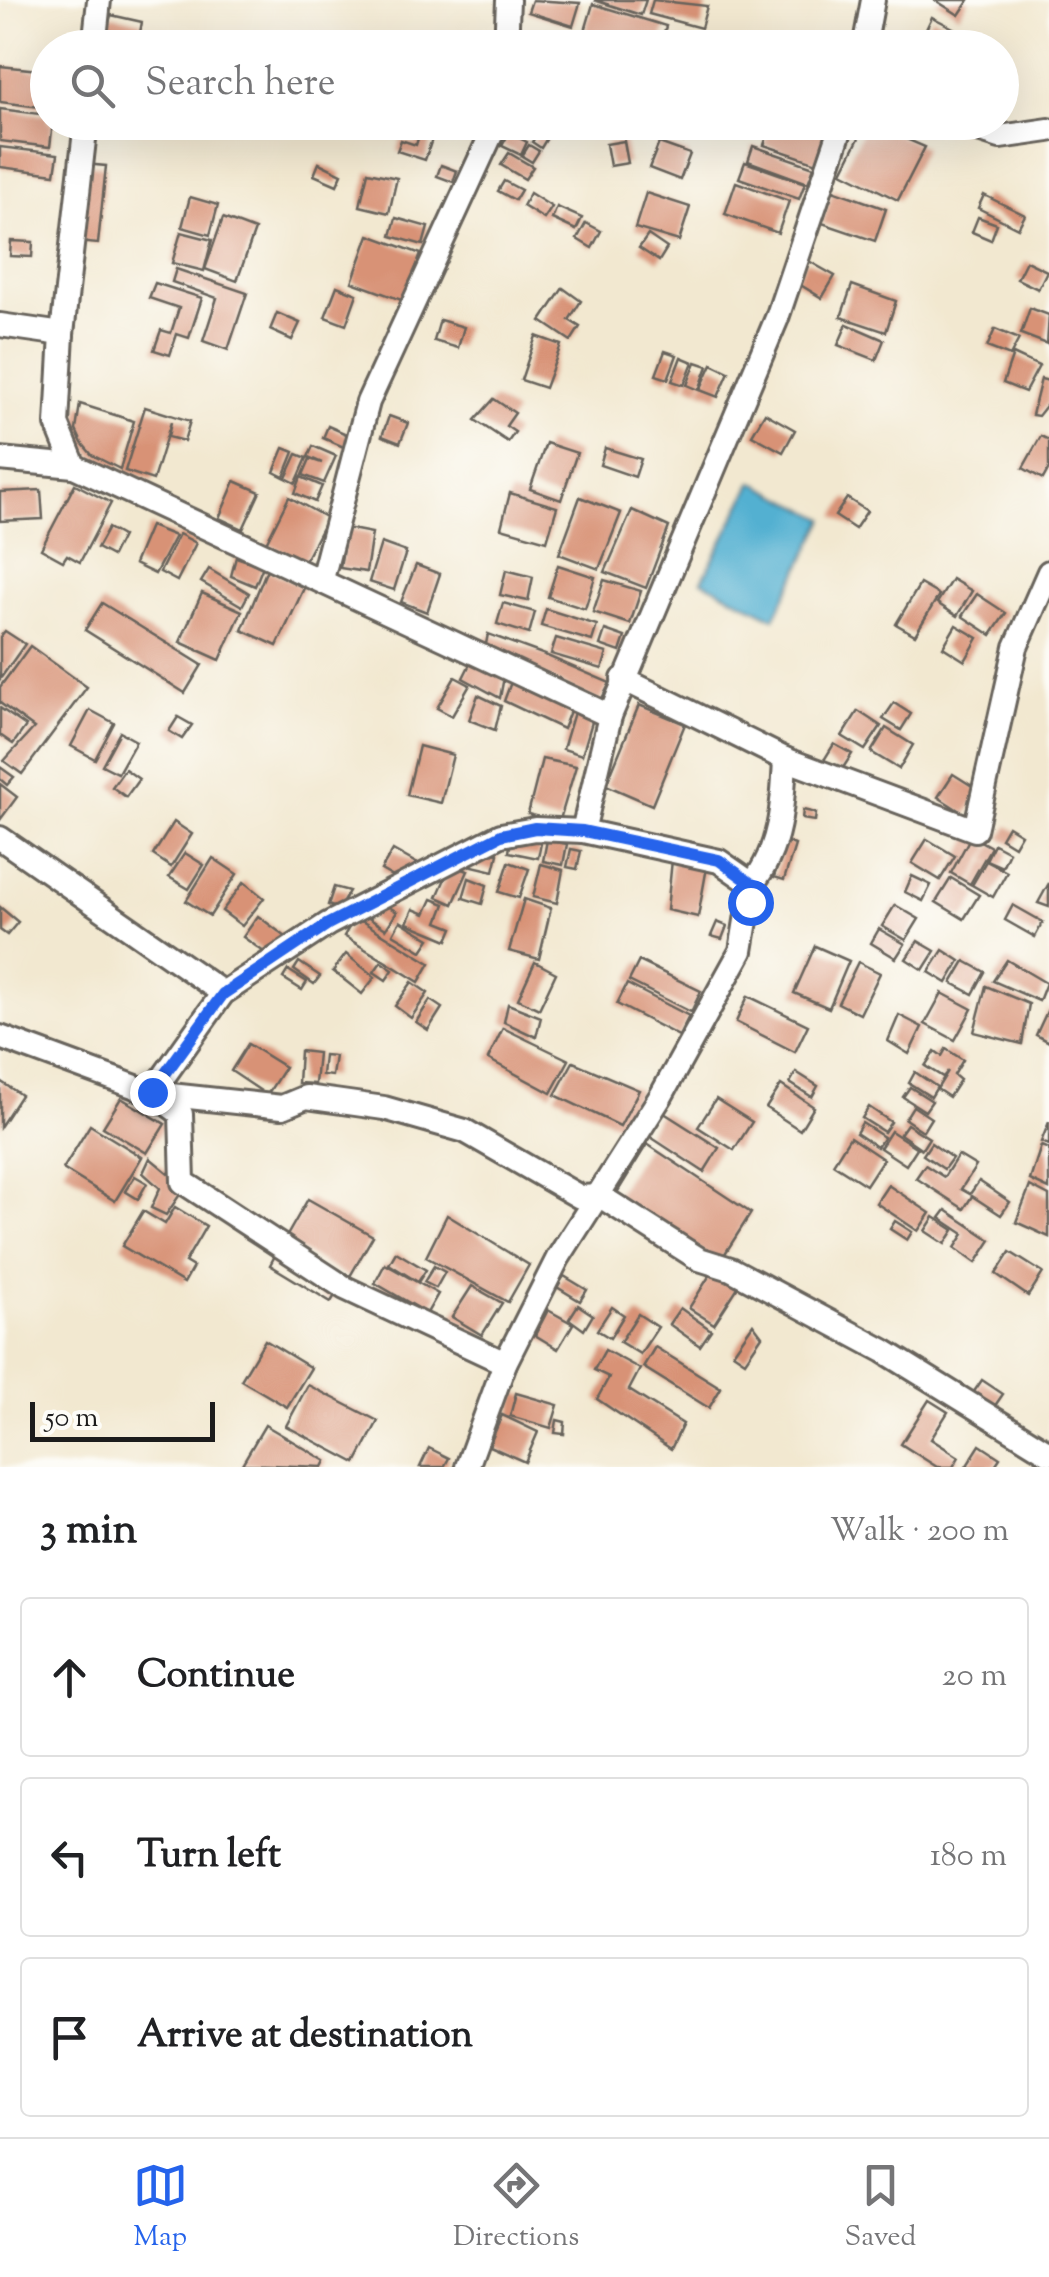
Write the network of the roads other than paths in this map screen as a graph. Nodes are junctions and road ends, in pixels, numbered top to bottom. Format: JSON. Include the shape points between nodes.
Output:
{"nodes":[{"id":1,"x":99,"y":0,"type":"edge"},
{"id":2,"x":508,"y":0,"type":"edge"},
{"id":3,"x":874,"y":0,"type":"edge"},
{"id":4,"x":96,"y":30,"type":"edge"},
{"id":5,"x":507,"y":30,"type":"edge"},
{"id":6,"x":868,"y":30,"type":"edge"},
{"id":7,"x":1049,"y":130,"type":"edge"},
{"id":8,"x":1019,"y":134,"type":"edge"},
{"id":9,"x":84,"y":140,"type":"edge"},
{"id":10,"x":489,"y":140,"type":"edge"},
{"id":11,"x":836,"y":140,"type":"edge"},
{"id":12,"x":0,"y":325,"type":"edge"},
{"id":13,"x":62,"y":334,"type":"junction"},
{"id":14,"x":0,"y":459,"type":"edge"},
{"id":15,"x":74,"y":466,"type":"junction"},
{"id":16,"x":1049,"y":572,"type":"edge"},
{"id":17,"x":322,"y":579,"type":"junction"},
{"id":18,"x":624,"y":679,"type":"junction"},
{"id":19,"x":610,"y":716,"type":"junction"},
{"id":20,"x":785,"y":759,"type":"junction"},
{"id":21,"x":583,"y":831,"type":"junction"},
{"id":22,"x":0,"y":838,"type":"edge"},
{"id":23,"x":752,"y":884,"type":"junction"},
{"id":24,"x":223,"y":994,"type":"junction"},
{"id":25,"x":0,"y":1036,"type":"edge"},
{"id":26,"x":152,"y":1092,"type":"junction"},
{"id":27,"x":600,"y":1196,"type":"junction"},
{"id":28,"x":504,"y":1364,"type":"junction"},
{"id":29,"x":1049,"y":1453,"type":"edge"},
{"id":30,"x":467,"y":1467,"type":"edge"}],
"edges":[{"from":1,"to":4,"type":"street"},
{"from":2,"to":5,"type":"street"},
{"from":3,"to":6,"type":"street"},
{"from":7,"to":8,"type":"street"},
{"from":9,"to":13,"type":"street"},
{"from":10,"to":17,"type":"street","via":[[368,402]]},
{"from":11,"to":18,"type":"street","via":[[777,318]]},
{"from":12,"to":13,"type":"street"},
{"from":13,"to":15,"type":"street","via":[[57,424]]},
{"from":14,"to":15,"type":"street"},
{"from":15,"to":17,"type":"street"},
{"from":16,"to":20,"type":"street","via":[[1016,648],[975,830]]},
{"from":17,"to":19,"type":"street"},
{"from":18,"to":19,"type":"street"},
{"from":18,"to":20,"type":"street"},
{"from":19,"to":21,"type":"street"},
{"from":20,"to":23,"type":"street","via":[[783,811],[766,867]]},
{"from":21,"to":23,"type":"street","via":[[719,860]]},
{"from":21,"to":24,"type":"street","via":[[535,828],[501,835],[328,924]]},
{"from":22,"to":24,"type":"street"},
{"from":23,"to":27,"type":"street","via":[[741,950]]},
{"from":24,"to":26,"type":"street"},
{"from":25,"to":26,"type":"street"},
{"from":26,"to":27,"type":"street","via":[[282,1107],[306,1097],[384,1108],[466,1131],[580,1197]]},
{"from":26,"to":28,"type":"street","via":[[181,1114],[183,1182],[345,1288]]},
{"from":27,"to":28,"type":"street","via":[[558,1258]]},
{"from":27,"to":29,"type":"street","via":[[699,1259],[731,1269],[884,1351]]},
{"from":28,"to":30,"type":"street"}]}
